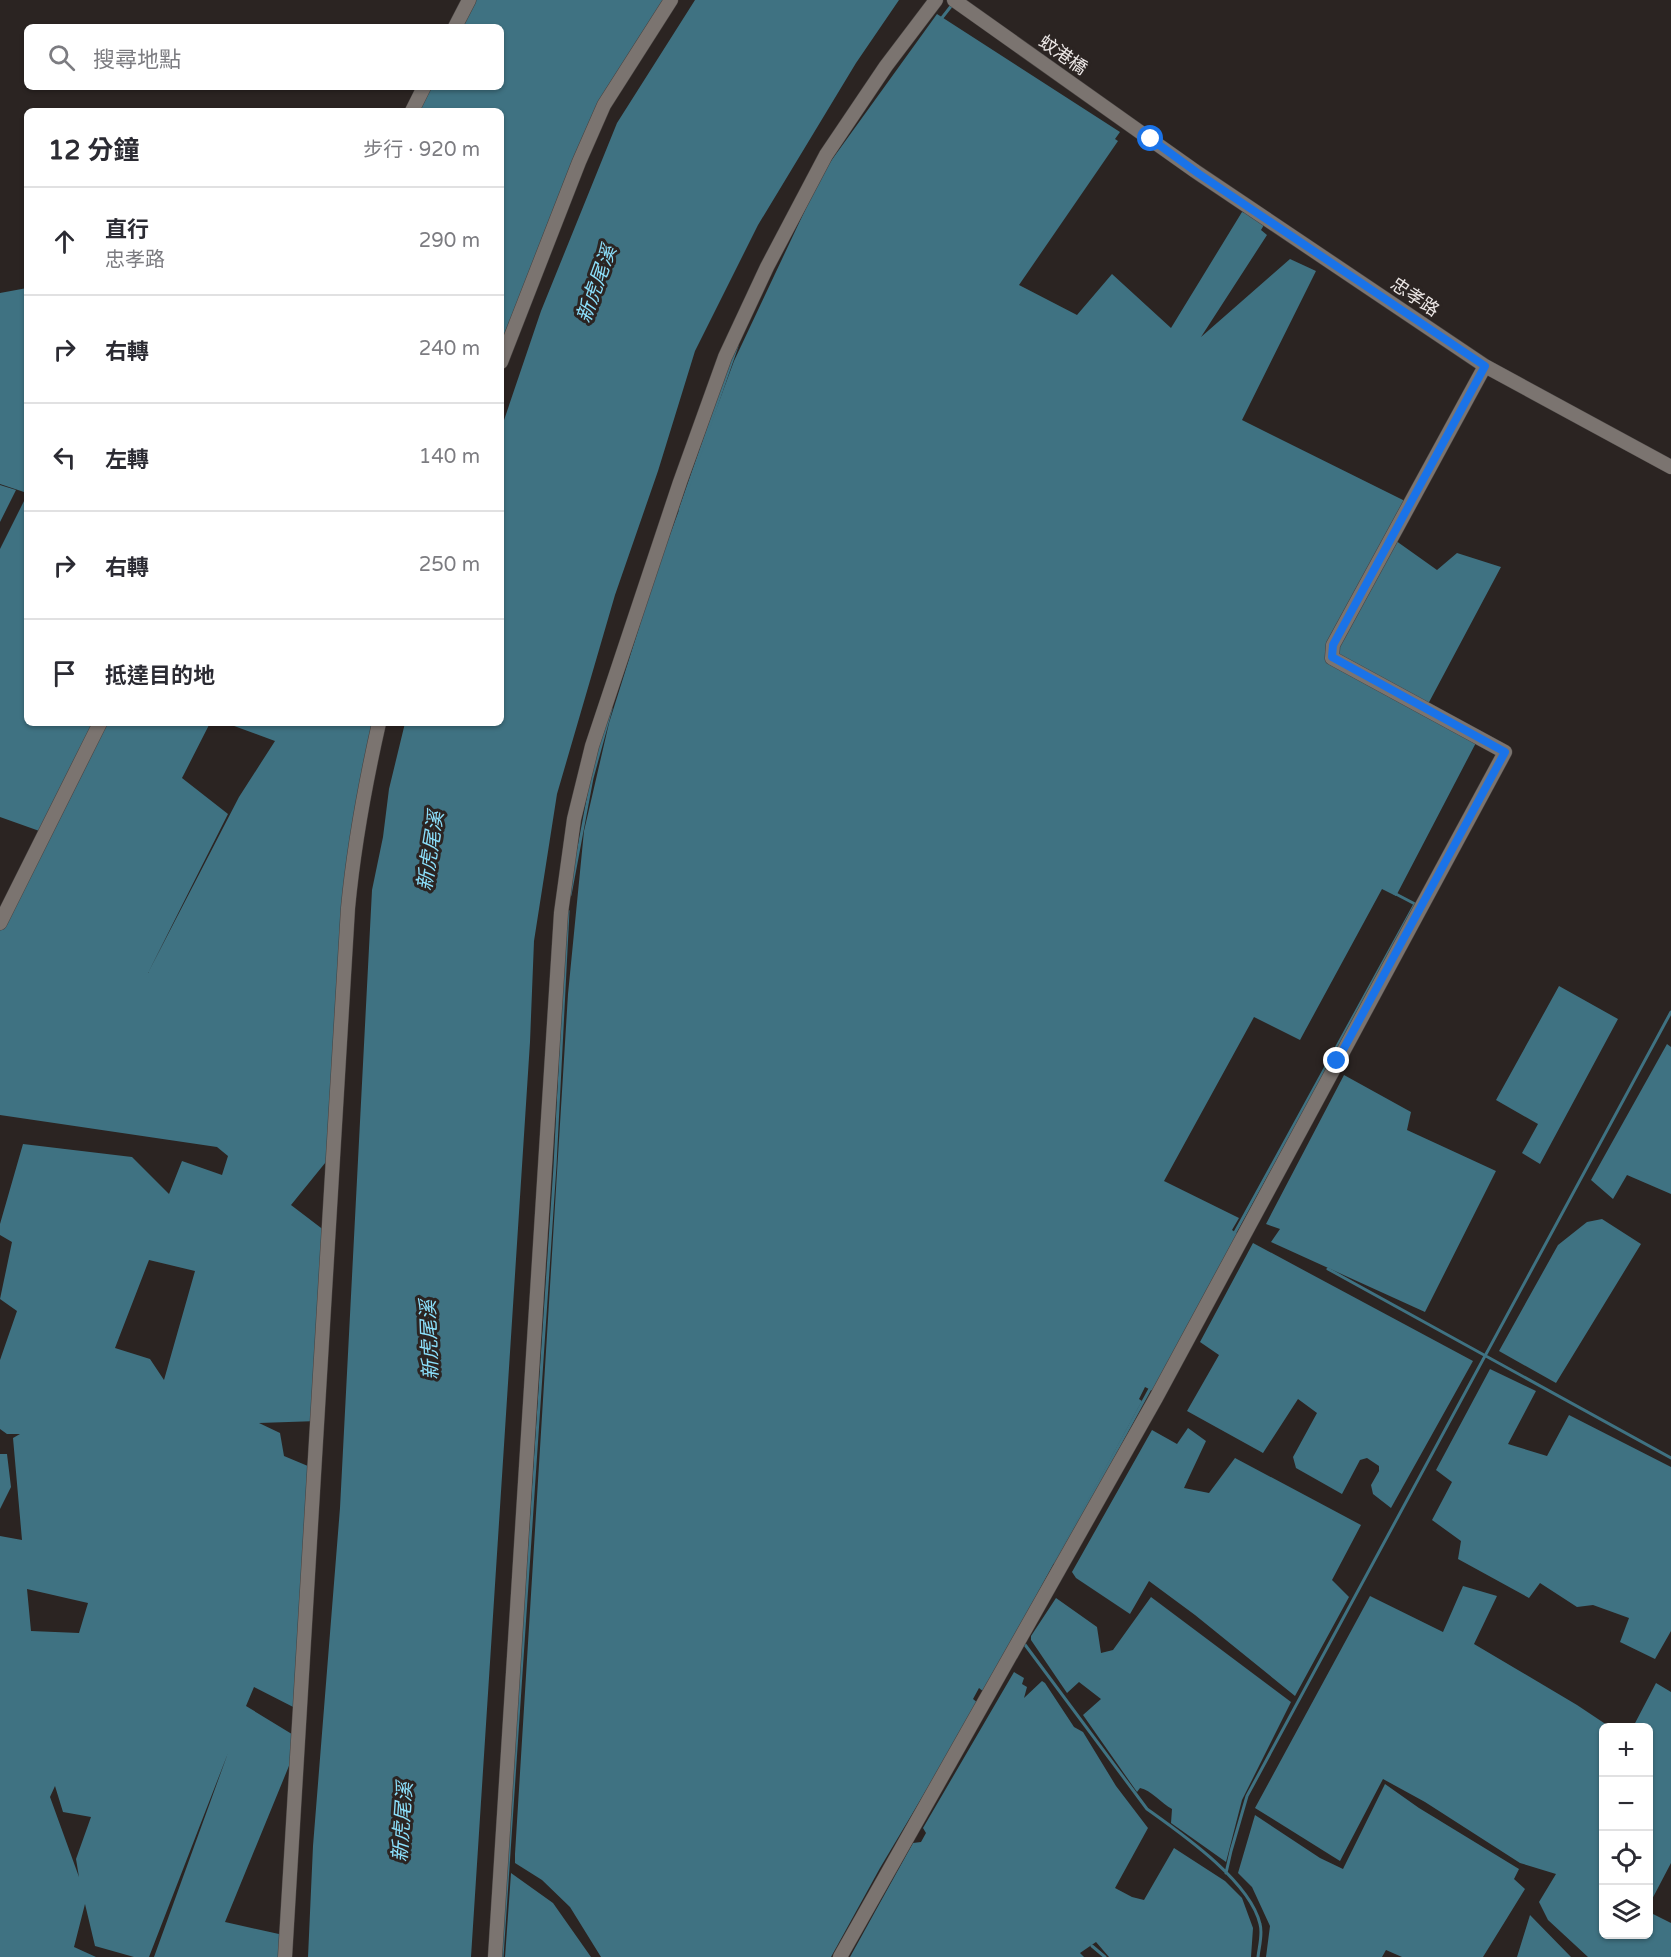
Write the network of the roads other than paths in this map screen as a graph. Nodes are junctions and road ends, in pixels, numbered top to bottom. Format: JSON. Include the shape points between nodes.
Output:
{"nodes":[{"id":1,"x":469,"y":0,"type":"edge"},
{"id":2,"x":671,"y":0,"type":"edge"},
{"id":3,"x":936,"y":0,"type":"edge"},
{"id":4,"x":954,"y":0,"type":"edge"},
{"id":5,"x":457,"y":24,"type":"edge"},
{"id":6,"x":422,"y":90,"type":"edge"},
{"id":7,"x":414,"y":108,"type":"edge"},
{"id":8,"x":1151,"y":139,"type":"joint"},
{"id":9,"x":504,"y":354,"type":"edge"},
{"id":10,"x":1485,"y":366,"type":"junction"},
{"id":11,"x":1671,"y":468,"type":"edge"},
{"id":12,"x":98,"y":726,"type":"edge"},
{"id":13,"x":379,"y":726,"type":"edge"},
{"id":14,"x":1,"y":918,"type":"edge"},
{"id":15,"x":285,"y":1957,"type":"edge"},
{"id":16,"x":495,"y":1957,"type":"edge"},
{"id":17,"x":840,"y":1957,"type":"edge"}],
"edges":[{"from":1,"to":5,"type":"street"},
{"from":2,"to":9,"type":"street","via":[[604,105]]},
{"from":3,"to":16,"type":"street","via":[[826,155],[725,357],[611,686],[574,819],[561,913]]},
{"from":4,"to":8,"type":"street","name":"蚊港橋"},
{"from":6,"to":7,"type":"street"},
{"from":8,"to":10,"type":"street","name":"忠孝路"},
{"from":10,"to":11,"type":"street","name":"忠孝路"},
{"from":10,"to":17,"type":"street","via":[[1333,645],[1332,657],[1505,752],[1156,1398]]},
{"from":12,"to":14,"type":"street"},
{"from":13,"to":15,"type":"street","via":[[364,785],[348,908]]}]}
